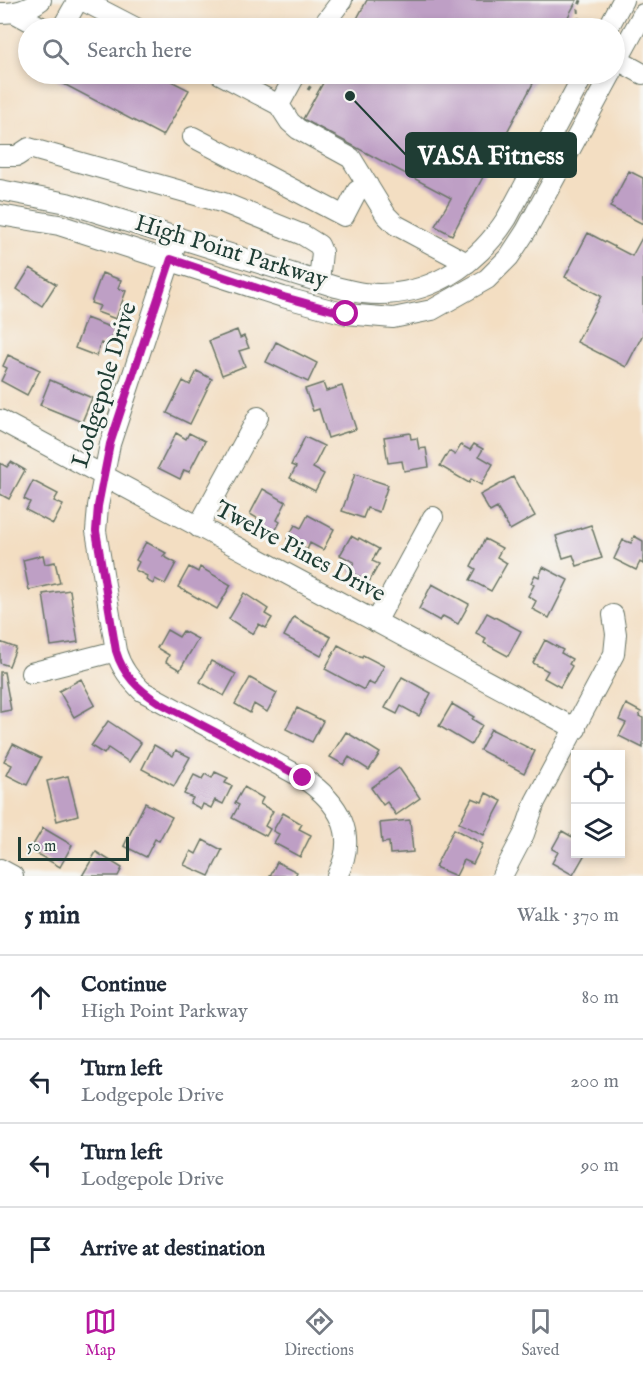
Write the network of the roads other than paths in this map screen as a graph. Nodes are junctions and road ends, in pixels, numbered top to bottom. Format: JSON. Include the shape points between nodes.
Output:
{"nodes":[{"id":1,"x":41,"y":0,"type":"edge"},
{"id":2,"x":80,"y":0,"type":"edge"},
{"id":3,"x":342,"y":0,"type":"edge"},
{"id":4,"x":623,"y":0,"type":"edge"},
{"id":5,"x":7,"y":13,"type":"edge"},
{"id":6,"x":643,"y":14,"type":"edge"},
{"id":7,"x":68,"y":18,"type":"edge"},
{"id":8,"x":116,"y":18,"type":"edge"},
{"id":9,"x":328,"y":18,"type":"edge"},
{"id":10,"x":613,"y":18,"type":"edge"},
{"id":11,"x":625,"y":46,"type":"edge"},
{"id":12,"x":625,"y":68,"type":"edge"},
{"id":13,"x":643,"y":74,"type":"edge"},
{"id":14,"x":239,"y":84,"type":"edge"},
{"id":15,"x":291,"y":84,"type":"edge"},
{"id":16,"x":579,"y":84,"type":"edge"},
{"id":17,"x":604,"y":84,"type":"edge"},
{"id":18,"x":279,"y":105,"type":"junction"},
{"id":19,"x":193,"y":137,"type":"dead end"},
{"id":20,"x":0,"y":156,"type":"edge"},
{"id":21,"x":368,"y":185,"type":"junction"},
{"id":22,"x":0,"y":190,"type":"edge"},
{"id":23,"x":0,"y":215,"type":"edge"},
{"id":24,"x":178,"y":237,"type":"junction"},
{"id":25,"x":171,"y":259,"type":"junction"},
{"id":26,"x":467,"y":263,"type":"junction"},
{"id":27,"x":319,"y":282,"type":"junction"},
{"id":28,"x":258,"y":417,"type":"dead end"},
{"id":29,"x":0,"y":420,"type":"edge"},
{"id":30,"x":103,"y":474,"type":"junction"},
{"id":31,"x":433,"y":517,"type":"dead end"},
{"id":32,"x":198,"y":527,"type":"junction"},
{"id":33,"x":613,"y":615,"type":"dead end"},
{"id":34,"x":376,"y":622,"type":"junction"},
{"id":35,"x":116,"y":651,"type":"junction"},
{"id":36,"x":31,"y":673,"type":"dead end"},
{"id":37,"x":576,"y":729,"type":"junction"},
{"id":38,"x":0,"y":869,"type":"edge"},
{"id":39,"x":13,"y":876,"type":"edge"},
{"id":40,"x":337,"y":876,"type":"edge"},
{"id":41,"x":502,"y":876,"type":"edge"}],
"edges":[{"from":1,"to":5,"type":"street"},
{"from":2,"to":7,"type":"street"},
{"from":2,"to":8,"type":"street"},
{"from":3,"to":9,"type":"street"},
{"from":4,"to":10,"type":"street"},
{"from":6,"to":11,"type":"street","name":"High Point Parkway"},
{"from":12,"to":13,"type":"street"},
{"from":14,"to":18,"type":"street"},
{"from":15,"to":18,"type":"street"},
{"from":16,"to":26,"type":"street","name":"High Point Parkway","via":[[507,218]]},
{"from":17,"to":25,"type":"street","name":"High Point Parkway","via":[[526,231],[508,257],[487,279],[432,310],[393,318],[346,314]]},
{"from":18,"to":21,"type":"street","via":[[298,129],[351,158]]},
{"from":19,"to":21,"type":"street","via":[[344,216],[357,191]]},
{"from":20,"to":27,"type":"street","via":[[17,156],[29,148],[224,203],[319,245]]},
{"from":21,"to":26,"type":"street","via":[[396,225]]},
{"from":22,"to":24,"type":"street","name":"High Point Parkway","via":[[67,203]]},
{"from":23,"to":25,"type":"street","name":"High Point Parkway","via":[[59,225]]},
{"from":24,"to":25,"type":"street","name":"Lodgepole Drive"},
{"from":24,"to":27,"type":"street","name":"High Point Parkway"},
{"from":25,"to":30,"type":"street","name":"Lodgepole Drive"},
{"from":26,"to":27,"type":"street","name":"High Point Parkway","via":[[448,277],[394,292],[363,293]]},
{"from":28,"to":32,"type":"street"},
{"from":29,"to":30,"type":"street","name":"Twelve Pines Drive"},
{"from":30,"to":32,"type":"street","name":"Twelve Pines Drive"},
{"from":30,"to":35,"type":"street","name":"Lodgepole Drive","via":[[96,531]]},
{"from":31,"to":34,"type":"street"},
{"from":32,"to":34,"type":"street","name":"Twelve Pines Drive"},
{"from":33,"to":37,"type":"street","via":[[614,654]]},
{"from":34,"to":37,"type":"street","name":"Twelve Pines Drive"},
{"from":35,"to":36,"type":"street"},
{"from":35,"to":40,"type":"street","name":"Lodgepole Drive","via":[[120,665],[142,691],[321,790],[344,823],[345,854]]},
{"from":37,"to":41,"type":"street","via":[[535,802]]},
{"from":38,"to":39,"type":"street"}]}
